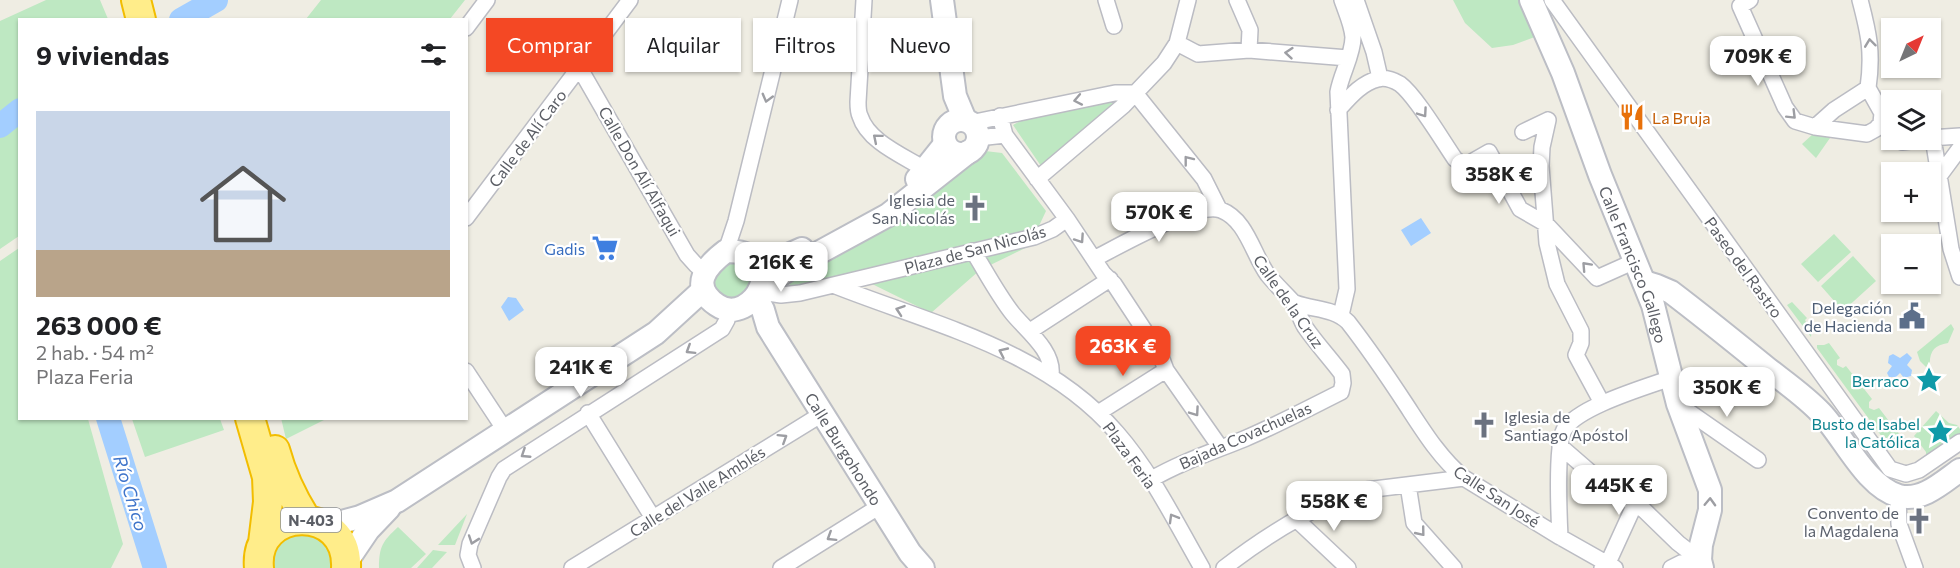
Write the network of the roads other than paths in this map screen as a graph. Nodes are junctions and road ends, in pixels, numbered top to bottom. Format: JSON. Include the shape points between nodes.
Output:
{"nodes":[{"id":1,"x":136,"y":0,"type":"edge"},
{"id":2,"x":153,"y":0,"type":"edge"},
{"id":3,"x":487,"y":0,"type":"edge"},
{"id":4,"x":630,"y":0,"type":"edge"},
{"id":5,"x":790,"y":0,"type":"edge"},
{"id":6,"x":864,"y":0,"type":"edge"},
{"id":7,"x":942,"y":0,"type":"edge"},
{"id":8,"x":1106,"y":0,"type":"edge"},
{"id":9,"x":1188,"y":0,"type":"edge"},
{"id":10,"x":1237,"y":0,"type":"edge"},
{"id":11,"x":1342,"y":0,"type":"edge"},
{"id":12,"x":1356,"y":0,"type":"edge"},
{"id":13,"x":1531,"y":0,"type":"edge"},
{"id":14,"x":1552,"y":0,"type":"edge"},
{"id":15,"x":1860,"y":0,"type":"edge"},
{"id":16,"x":1745,"y":3,"type":"edge"},
{"id":17,"x":140,"y":18,"type":"edge"},
{"id":18,"x":158,"y":18,"type":"edge"},
{"id":19,"x":613,"y":22,"type":"edge"},
{"id":20,"x":468,"y":25,"type":"edge"},
{"id":21,"x":1114,"y":26,"type":"dead end"},
{"id":22,"x":1177,"y":43,"type":"junction"},
{"id":23,"x":1249,"y":50,"type":"junction"},
{"id":24,"x":1348,"y":58,"type":"junction"},
{"id":25,"x":575,"y":72,"type":"edge"},
{"id":26,"x":582,"y":72,"type":"edge"},
{"id":27,"x":1380,"y":78,"type":"junction"},
{"id":28,"x":1868,"y":88,"type":"junction"},
{"id":29,"x":1135,"y":93,"type":"junction"},
{"id":30,"x":1338,"y":110,"type":"junction"},
{"id":31,"x":1000,"y":116,"type":"junction"},
{"id":32,"x":1815,"y":127,"type":"junction"},
{"id":33,"x":1876,"y":129,"type":"junction"},
{"id":34,"x":1881,"y":131,"type":"edge"},
{"id":35,"x":1523,"y":132,"type":"dead end"},
{"id":36,"x":963,"y":133,"type":"junction"},
{"id":37,"x":1005,"y":135,"type":"junction"},
{"id":38,"x":1960,"y":136,"type":"edge"},
{"id":39,"x":1941,"y":137,"type":"edge"},
{"id":40,"x":1960,"y":148,"type":"edge"},
{"id":41,"x":926,"y":170,"type":"junction"},
{"id":42,"x":1941,"y":174,"type":"edge"},
{"id":43,"x":1038,"y":179,"type":"junction"},
{"id":44,"x":1941,"y":182,"type":"edge"},
{"id":45,"x":1219,"y":209,"type":"junction"},
{"id":46,"x":468,"y":215,"type":"edge"},
{"id":47,"x":1067,"y":219,"type":"junction"},
{"id":48,"x":1545,"y":224,"type":"junction"},
{"id":49,"x":726,"y":251,"type":"junction"},
{"id":50,"x":973,"y":252,"type":"junction"},
{"id":51,"x":1094,"y":259,"type":"junction"},
{"id":52,"x":1635,"y":261,"type":"junction"},
{"id":53,"x":758,"y":262,"type":"junction"},
{"id":54,"x":1960,"y":277,"type":"edge"},
{"id":55,"x":1110,"y":279,"type":"junction"},
{"id":56,"x":704,"y":281,"type":"junction"},
{"id":57,"x":1644,"y":282,"type":"junction"},
{"id":58,"x":833,"y":285,"type":"junction"},
{"id":59,"x":744,"y":300,"type":"junction"},
{"id":60,"x":1294,"y":303,"type":"junction"},
{"id":61,"x":1341,"y":315,"type":"junction"},
{"id":62,"x":1030,"y":331,"type":"junction"},
{"id":63,"x":656,"y":333,"type":"junction"},
{"id":64,"x":1166,"y":370,"type":"junction"},
{"id":65,"x":468,"y":374,"type":"edge"},
{"id":66,"x":1051,"y":375,"type":"junction"},
{"id":67,"x":1671,"y":378,"type":"junction"},
{"id":68,"x":1341,"y":392,"type":"joint"},
{"id":69,"x":1602,"y":403,"type":"junction"},
{"id":70,"x":1678,"y":404,"type":"junction"},
{"id":71,"x":588,"y":413,"type":"junction"},
{"id":72,"x":1098,"y":413,"type":"junction"},
{"id":73,"x":822,"y":414,"type":"junction"},
{"id":74,"x":251,"y":420,"type":"edge"},
{"id":75,"x":267,"y":420,"type":"edge"},
{"id":76,"x":505,"y":429,"type":"junction"},
{"id":77,"x":1960,"y":442,"type":"edge"},
{"id":78,"x":1560,"y":446,"type":"junction"},
{"id":79,"x":1220,"y":447,"type":"junction"},
{"id":80,"x":1758,"y":460,"type":"dead end"},
{"id":81,"x":1960,"y":470,"type":"edge"},
{"id":82,"x":1464,"y":478,"type":"junction"},
{"id":83,"x":1150,"y":480,"type":"junction"},
{"id":84,"x":1408,"y":485,"type":"junction"},
{"id":85,"x":1898,"y":496,"type":"junction"},
{"id":86,"x":397,"y":501,"type":"junction"},
{"id":87,"x":880,"y":506,"type":"junction"},
{"id":88,"x":1634,"y":506,"type":"junction"},
{"id":89,"x":653,"y":518,"type":"junction"},
{"id":90,"x":1298,"y":520,"type":"junction"},
{"id":91,"x":316,"y":523,"type":"junction"},
{"id":92,"x":1560,"y":537,"type":"junction"},
{"id":93,"x":259,"y":560,"type":"edge"},
{"id":94,"x":346,"y":564,"type":"edge"},
{"id":95,"x":1337,"y":564,"type":"edge"},
{"id":96,"x":1701,"y":564,"type":"edge"},
{"id":97,"x":1608,"y":567,"type":"edge"},
{"id":98,"x":473,"y":568,"type":"edge"},
{"id":99,"x":572,"y":568,"type":"edge"},
{"id":100,"x":781,"y":568,"type":"edge"},
{"id":101,"x":923,"y":568,"type":"edge"},
{"id":102,"x":1202,"y":568,"type":"edge"},
{"id":103,"x":1224,"y":568,"type":"edge"},
{"id":104,"x":1454,"y":568,"type":"edge"},
{"id":105,"x":1671,"y":568,"type":"edge"},
{"id":106,"x":1915,"y":568,"type":"edge"}],
"edges":[{"from":1,"to":17,"type":"highway"},
{"from":2,"to":18,"type":"highway"},
{"from":3,"to":20,"type":"street"},
{"from":4,"to":19,"type":"street","name":"Calle de Alí Caro"},
{"from":5,"to":49,"type":"street","one_way":true},
{"from":41,"to":6,"type":"street","one_way":true,"via":[[878,140],[860,116]]},
{"from":7,"to":36,"type":"main road"},
{"from":8,"to":21,"type":"street"},
{"from":9,"to":22,"type":"street"},
{"from":10,"to":23,"type":"street","via":[[1250,30]]},
{"from":11,"to":24,"type":"street","via":[[1353,37]]},
{"from":12,"to":27,"type":"street"},
{"from":13,"to":52,"type":"main road","name":"Calle Francisco Gallego","via":[[1560,64]]},
{"from":14,"to":77,"type":"street","name":"Paseo del Rastro","via":[[1890,469],[1906,474],[1919,470]]},
{"from":28,"to":15,"type":"street","one_way":true,"via":[[1871,54]]},
{"from":16,"to":32,"type":"street","one_way":true,"via":[[1785,107],[1796,121]]},
{"from":22,"to":23,"type":"street","via":[[1198,54]]},
{"from":22,"to":29,"type":"street"},
{"from":24,"to":23,"type":"street","one_way":true},
{"from":24,"to":30,"type":"street","via":[[1340,78]]},
{"from":25,"to":46,"type":"street","name":"Calle de Alí Caro"},
{"from":26,"to":56,"type":"street","name":"Calle Don Alí Alfaqui"},
{"from":27,"to":30,"type":"street","via":[[1357,90]]},
{"from":27,"to":48,"type":"street","one_way":true,"via":[[1390,79],[1405,90],[1461,164],[1489,152],[1520,209]]},
{"from":28,"to":32,"type":"street"},
{"from":28,"to":33,"type":"street","via":[[1882,113]]},
{"from":29,"to":31,"type":"street","one_way":true,"via":[[1115,93]]},
{"from":29,"to":43,"type":"street"},
{"from":45,"to":29,"type":"street","one_way":true,"via":[[1204,179]]},
{"from":30,"to":61,"type":"street","via":[[1347,290]]},
{"from":31,"to":36,"type":"street"},
{"from":31,"to":37,"type":"street","name":"Plaza de San Nicolás"},
{"from":32,"to":33,"type":"street","via":[[1859,134]]},
{"from":33,"to":34,"type":"street"},
{"from":35,"to":48,"type":"street","via":[[1548,120],[1541,166]]},
{"from":36,"to":37,"type":"street"},
{"from":36,"to":41,"type":"main road"},
{"from":36,"to":59,"type":"main road","via":[[888,215],[796,265]]},
{"from":37,"to":43,"type":"street","name":"Plaza de San Nicolás"},
{"from":38,"to":39,"type":"street"},
{"from":40,"to":42,"type":"street"},
{"from":41,"to":53,"type":"main road","via":[[876,210],[799,251]]},
{"from":43,"to":47,"type":"street","name":"Plaza de San Nicolás"},
{"from":44,"to":54,"type":"street","via":[[1951,249]]},
{"from":45,"to":51,"type":"street","via":[[1150,229]]},
{"from":45,"to":60,"type":"street","name":"Calle de la Cruz","via":[[1244,230],[1267,274]]},
{"from":47,"to":50,"type":"street","name":"Plaza de San Nicolás","via":[[1044,233]]},
{"from":47,"to":51,"type":"street","one_way":true},
{"from":52,"to":48,"type":"street","one_way":true,"via":[[1597,278]]},
{"from":48,"to":69,"type":"street","via":[[1555,277],[1581,330],[1576,355]]},
{"from":49,"to":53,"type":"main road","via":[[742,251]]},
{"from":49,"to":56,"type":"main road","via":[[713,261]]},
{"from":50,"to":58,"type":"street","name":"Plaza de San Nicolás"},
{"from":50,"to":62,"type":"street","via":[[1013,314]]},
{"from":51,"to":55,"type":"street"},
{"from":52,"to":57,"type":"main road","name":"Calle Francisco Gallego"},
{"from":53,"to":59,"type":"main road","via":[[764,274]]},
{"from":55,"to":62,"type":"street"},
{"from":55,"to":64,"type":"street","via":[[1160,354]]},
{"from":56,"to":59,"type":"main road","via":[[709,300]]},
{"from":56,"to":63,"type":"main road"},
{"from":57,"to":67,"type":"main road","name":"Calle Francisco Gallego"},
{"from":57,"to":85,"type":"main road","via":[[1671,292],[1810,402],[1873,479]]},
{"from":58,"to":59,"type":"street","name":"Plaza de San Nicolás"},
{"from":66,"to":58,"type":"street","one_way":true,"via":[[955,330]]},
{"from":59,"to":63,"type":"main road"},
{"from":59,"to":71,"type":"street","one_way":true,"via":[[722,329]]},
{"from":59,"to":73,"type":"main road","name":"Calle Burgohondo","via":[[768,327]]},
{"from":60,"to":61,"type":"street"},
{"from":60,"to":68,"type":"street","name":"Calle de la Cruz","via":[[1305,326],[1342,374]]},
{"from":61,"to":82,"type":"street","name":"Calle San José","via":[[1437,452]]},
{"from":62,"to":66,"type":"street","via":[[1049,359]]},
{"from":63,"to":76,"type":"main road"},
{"from":64,"to":72,"type":"street","name":"Plaza Feria"},
{"from":64,"to":79,"type":"street","one_way":true},
{"from":65,"to":76,"type":"street"},
{"from":66,"to":72,"type":"street"},
{"from":67,"to":69,"type":"street"},
{"from":67,"to":70,"type":"main road","name":"Calle Francisco Gallego"},
{"from":68,"to":79,"type":"street","name":"Bajada Covachuelas","via":[[1243,440]]},
{"from":69,"to":78,"type":"street","via":[[1564,429]]},
{"from":70,"to":80,"type":"street"},
{"from":96,"to":70,"type":"main road","name":"Calle Francisco Gallego","one_way":true,"via":[[1710,490]]},
{"from":71,"to":89,"type":"street"},
{"from":71,"to":98,"type":"street","one_way":true,"via":[[504,469],[470,544],[468,555]]},
{"from":72,"to":83,"type":"street","name":"Plaza Feria","via":[[1120,436]]},
{"from":73,"to":87,"type":"main road","name":"Calle Burgohondo"},
{"from":89,"to":73,"type":"street","name":"Calle del Valle Amblés","one_way":true},
{"from":74,"to":93,"type":"highway","number":"N-403","via":[[267,477],[268,502]]},
{"from":75,"to":91,"type":"highway","number":"N-403","via":[[290,495]]},
{"from":76,"to":86,"type":"main road"},
{"from":78,"to":88,"type":"street"},
{"from":78,"to":92,"type":"street"},
{"from":79,"to":83,"type":"street","name":"Bajada Covachuelas"},
{"from":81,"to":85,"type":"main road","via":[[1922,495]]},
{"from":82,"to":84,"type":"street"},
{"from":82,"to":92,"type":"street","name":"Calle San José"},
{"from":102,"to":83,"type":"street","name":"Plaza Feria","one_way":true},
{"from":84,"to":90,"type":"street","via":[[1358,491]]},
{"from":84,"to":104,"type":"street","one_way":true,"via":[[1414,523]]},
{"from":85,"to":106,"type":"street","via":[[1899,524]]},
{"from":86,"to":91,"type":"main road","via":[[360,517]]},
{"from":86,"to":94,"type":"main road","via":[[368,530]]},
{"from":87,"to":100,"type":"street","one_way":true},
{"from":87,"to":101,"type":"main road","name":"Calle Burgohondo"},
{"from":88,"to":96,"type":"street"},
{"from":88,"to":97,"type":"street"},
{"from":89,"to":99,"type":"street","name":"Calle del Valle Amblés"},
{"from":90,"to":95,"type":"street"},
{"from":90,"to":103,"type":"street","via":[[1252,546]]},
{"from":91,"to":93,"type":"highway","number":"N-403","via":[[293,520],[281,525],[271,533]]},
{"from":91,"to":94,"type":"highway","number":"N-403","via":[[337,536],[344,547]]},
{"from":92,"to":97,"type":"street","name":"Calle San José"},
{"from":96,"to":105,"type":"street","via":[[1681,563]]}]}
